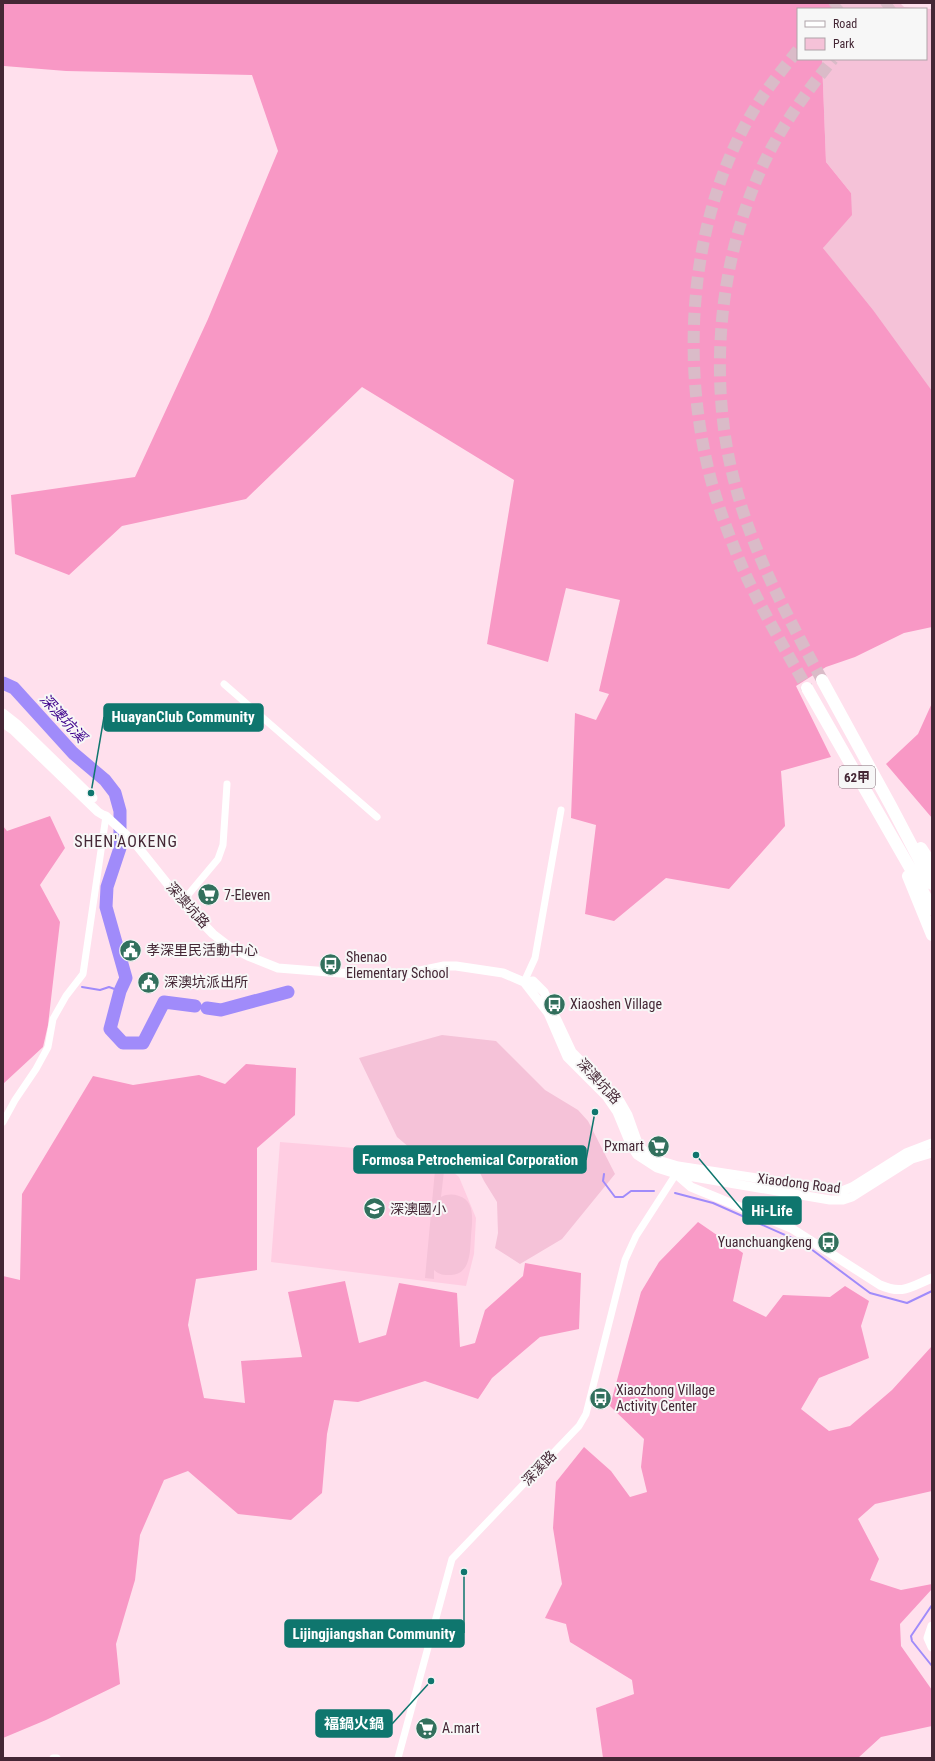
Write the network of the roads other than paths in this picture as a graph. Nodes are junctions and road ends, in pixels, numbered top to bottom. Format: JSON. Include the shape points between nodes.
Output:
{"nodes":[{"id":1,"x":822,"y":680,"type":"tunnel mouth"},
{"id":2,"x":224,"y":684,"type":"dead end"},
{"id":3,"x":807,"y":688,"type":"tunnel mouth"},
{"id":4,"x":3,"y":713,"type":"edge"},
{"id":5,"x":3,"y":723,"type":"edge"},
{"id":6,"x":227,"y":784,"type":"dead end"},
{"id":7,"x":892,"y":806,"type":"junction"},
{"id":8,"x":561,"y":810,"type":"dead end"},
{"id":9,"x":377,"y":817,"type":"dead end"},
{"id":10,"x":109,"y":818,"type":"junction"},
{"id":11,"x":898,"y":847,"type":"junction"},
{"id":12,"x":932,"y":865,"type":"edge"},
{"id":13,"x":932,"y":884,"type":"edge"},
{"id":14,"x":182,"y":902,"type":"junction"},
{"id":15,"x":932,"y":909,"type":"edge"},
{"id":16,"x":932,"y":935,"type":"edge"},
{"id":17,"x":524,"y":982,"type":"junction"},
{"id":18,"x":3,"y":1122,"type":"edge"},
{"id":19,"x":932,"y":1143,"type":"edge"},
{"id":20,"x":932,"y":1153,"type":"edge"},
{"id":21,"x":677,"y":1170,"type":"junction"},
{"id":22,"x":932,"y":1278,"type":"edge"},
{"id":23,"x":932,"y":1626,"type":"edge"},
{"id":24,"x":932,"y":1647,"type":"edge"},
{"id":25,"x":53,"y":1758,"type":"edge"},
{"id":26,"x":57,"y":1758,"type":"edge"},
{"id":27,"x":398,"y":1758,"type":"edge"}],
"edges":[{"from":1,"to":7,"type":"highway","number":"62甲"},
{"from":2,"to":9,"type":"street"},
{"from":3,"to":11,"type":"highway","number":"62甲"},
{"from":4,"to":10,"type":"main road","name":"深澳坑路","via":[[107,812]]},
{"from":5,"to":10,"type":"main road","name":"深澳坑路","via":[[98,812]]},
{"from":6,"to":14,"type":"street","via":[[223,845],[218,859]]},
{"from":7,"to":12,"type":"highway"},
{"from":7,"to":13,"type":"highway","number":"62甲"},
{"from":8,"to":17,"type":"street","via":[[535,958]]},
{"from":10,"to":14,"type":"main road","name":"深澳坑路","via":[[134,842]]},
{"from":10,"to":18,"type":"street","via":[[83,974],[53,1019],[48,1047]]},
{"from":11,"to":15,"type":"highway","number":"62甲"},
{"from":11,"to":16,"type":"highway"},
{"from":14,"to":17,"type":"main road","name":"深澳坑路","via":[[213,934],[230,947],[278,968],[401,975],[456,966],[503,973]]},
{"from":17,"to":21,"type":"main road","name":"深澳坑路","via":[[548,1013],[567,1057],[606,1096],[617,1112],[637,1155],[657,1168]]},
{"from":19,"to":21,"type":"main road","name":"Xiaodong Road","via":[[906,1153],[842,1191]]},
{"from":20,"to":21,"type":"main road","name":"Xiaodong Road","via":[[912,1159],[860,1193],[843,1200],[830,1200]]},
{"from":21,"to":22,"type":"main road","name":"深澳坑路","via":[[692,1187],[791,1228],[890,1290],[902,1290]]},
{"from":21,"to":27,"type":"street","name":"深溪路","via":[[636,1236],[625,1260],[586,1414],[569,1437],[452,1559]]},
{"from":23,"to":24,"type":"main road","via":[[928,1638]]},
{"from":25,"to":26,"type":"street"}]}
